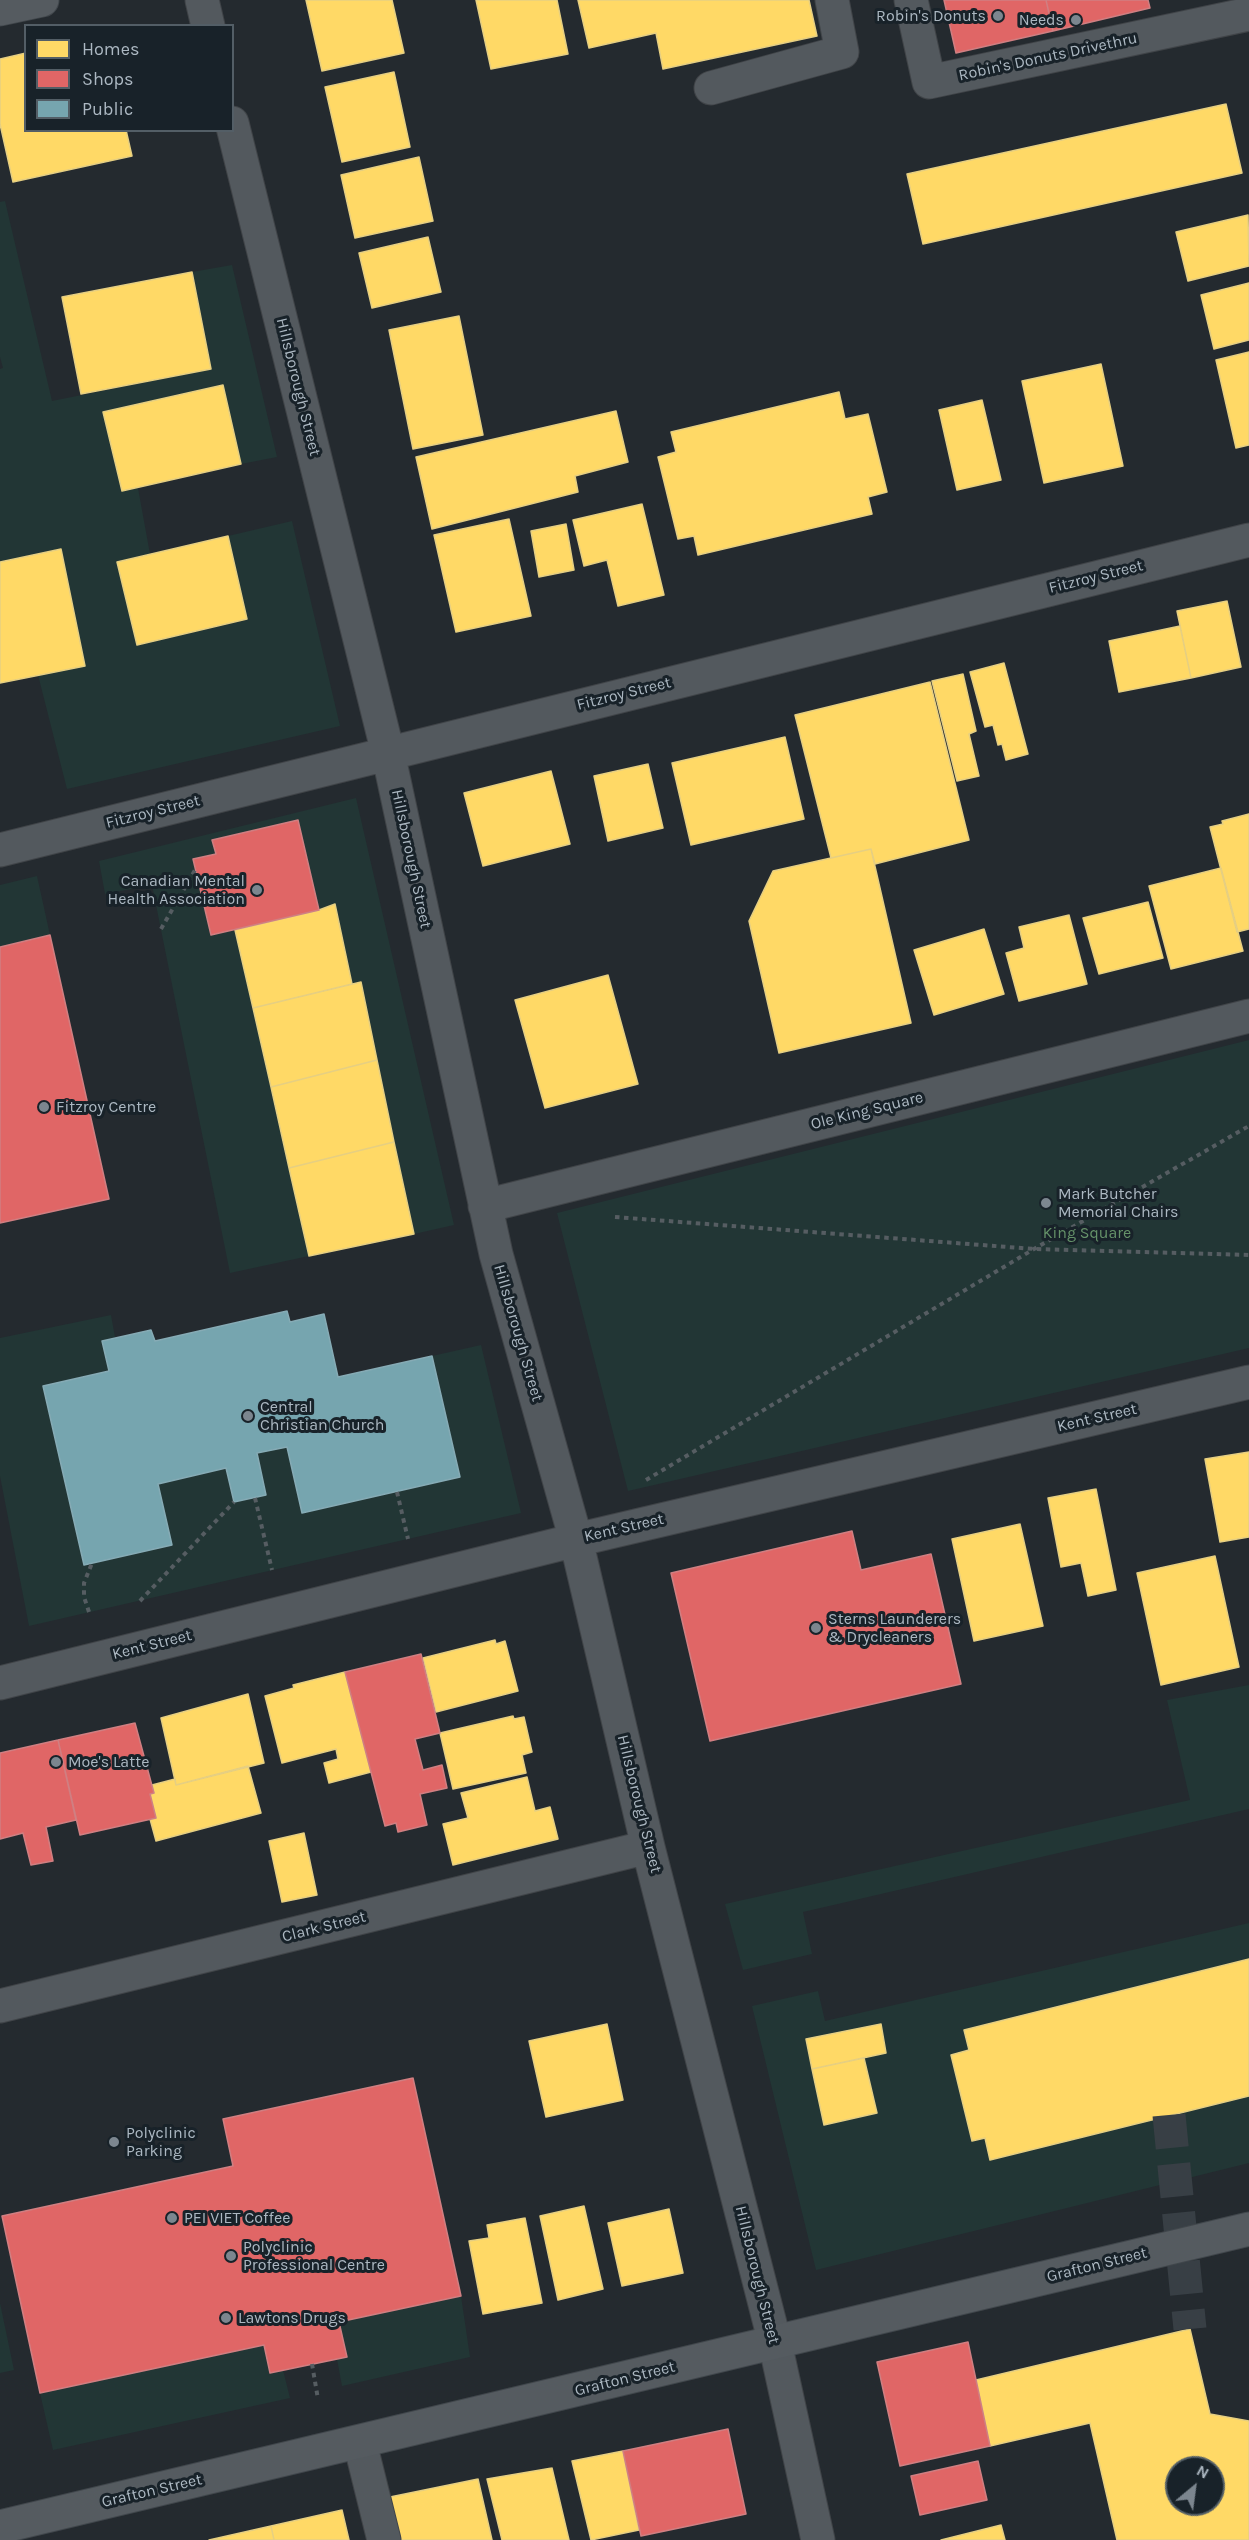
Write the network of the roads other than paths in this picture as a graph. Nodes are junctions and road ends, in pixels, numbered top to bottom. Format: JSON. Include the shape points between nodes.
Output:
{"nodes":[{"id":1,"x":42,"y":0,"type":"edge"},
{"id":2,"x":202,"y":0,"type":"edge"},
{"id":3,"x":832,"y":0,"type":"edge"},
{"id":4,"x":911,"y":0,"type":"edge"},
{"id":5,"x":0,"y":9,"type":"edge"},
{"id":6,"x":1249,"y":14,"type":"edge"},
{"id":7,"x":208,"y":24,"type":"edge"},
{"id":8,"x":711,"y":88,"type":"dead end"},
{"id":9,"x":234,"y":131,"type":"edge"},
{"id":10,"x":1249,"y":540,"type":"edge"},
{"id":11,"x":388,"y":753,"type":"junction"},
{"id":12,"x":0,"y":850,"type":"edge"},
{"id":13,"x":1249,"y":1016,"type":"edge"},
{"id":14,"x":485,"y":1206,"type":"junction"},
{"id":15,"x":1249,"y":1382,"type":"edge"},
{"id":16,"x":576,"y":1540,"type":"junction"},
{"id":17,"x":0,"y":1683,"type":"edge"},
{"id":18,"x":648,"y":1847,"type":"junction"},
{"id":19,"x":0,"y":2006,"type":"edge"},
{"id":20,"x":1249,"y":2229,"type":"edge"},
{"id":21,"x":775,"y":2343,"type":"junction"},
{"id":22,"x":360,"y":2443,"type":"junction"},
{"id":23,"x":0,"y":2527,"type":"edge"},
{"id":24,"x":384,"y":2540,"type":"edge"},
{"id":25,"x":818,"y":2540,"type":"edge"}],
"edges":[{"from":1,"to":5,"type":"main road"},
{"from":2,"to":7,"type":"street"},
{"from":3,"to":8,"type":"street","via":[[843,52]]},
{"from":4,"to":6,"type":"street","name":"Robin's Donuts Drivethru","via":[[929,82]]},
{"from":9,"to":11,"type":"street","name":"Hillsborough Street"},
{"from":10,"to":11,"type":"street","name":"Fitzroy Street"},
{"from":11,"to":12,"type":"street","name":"Fitzroy Street"},
{"from":11,"to":14,"type":"street","name":"Hillsborough Street"},
{"from":13,"to":14,"type":"street","name":"Ole King Square"},
{"from":14,"to":16,"type":"street","name":"Hillsborough Street"},
{"from":15,"to":16,"type":"street","name":"Kent Street"},
{"from":16,"to":17,"type":"street","name":"Kent Street"},
{"from":16,"to":18,"type":"street","name":"Hillsborough Street"},
{"from":18,"to":19,"type":"street","name":"Clark Street"},
{"from":18,"to":21,"type":"street","name":"Hillsborough Street"},
{"from":20,"to":21,"type":"main road","name":"Grafton Street"},
{"from":21,"to":22,"type":"main road","name":"Grafton Street"},
{"from":21,"to":25,"type":"street","name":"Hillsborough Street"},
{"from":22,"to":23,"type":"main road","name":"Grafton Street"},
{"from":22,"to":24,"type":"street"}]}
